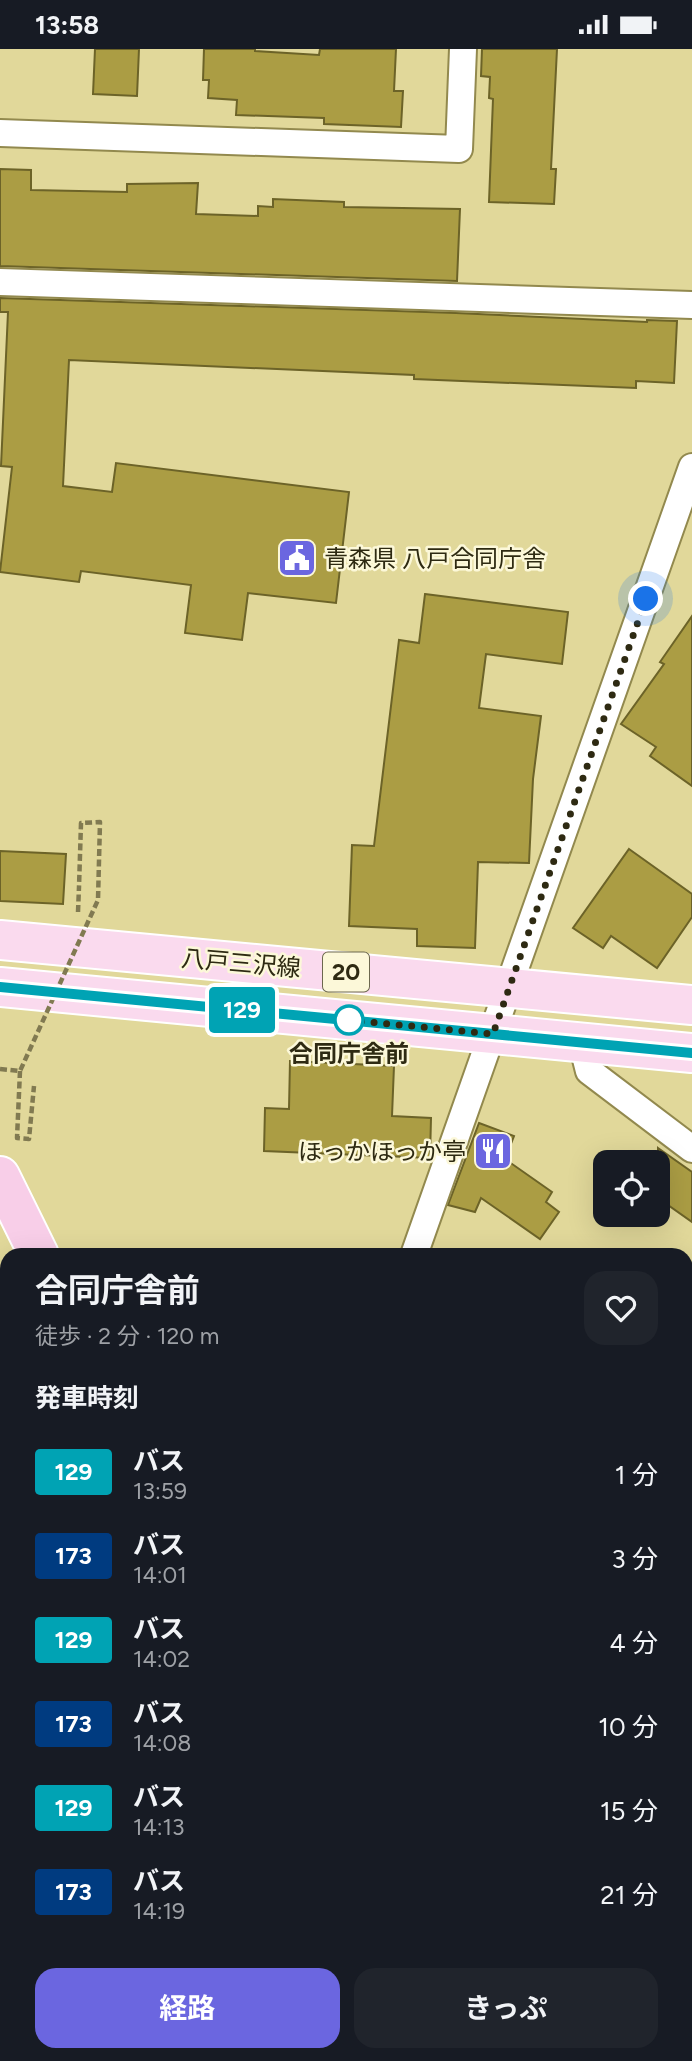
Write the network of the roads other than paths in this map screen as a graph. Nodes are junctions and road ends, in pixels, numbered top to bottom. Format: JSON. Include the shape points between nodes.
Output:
{"nodes":[{"id":1,"x":463,"y":49,"type":"edge"},
{"id":2,"x":0,"y":133,"type":"edge"},
{"id":3,"x":0,"y":282,"type":"edge"},
{"id":4,"x":692,"y":306,"type":"edge"},
{"id":5,"x":692,"y":467,"type":"edge"},
{"id":6,"x":0,"y":940,"type":"edge"},
{"id":7,"x":0,"y":987,"type":"edge"},
{"id":8,"x":509,"y":987,"type":"junction"},
{"id":9,"x":692,"y":1005,"type":"edge"},
{"id":10,"x":493,"y":1034,"type":"junction"},
{"id":11,"x":582,"y":1042,"type":"junction"},
{"id":12,"x":692,"y":1053,"type":"edge"},
{"id":13,"x":692,"y":1149,"type":"edge"},
{"id":14,"x":0,"y":1176,"type":"edge"},
{"id":15,"x":36,"y":1248,"type":"edge"},
{"id":16,"x":417,"y":1248,"type":"edge"}],
"edges":[{"from":1,"to":2,"type":"street","via":[[459,149]]},
{"from":3,"to":4,"type":"street"},
{"from":5,"to":8,"type":"street"},
{"from":6,"to":8,"type":"main road","name":"八戸三沢線","number":"20"},
{"from":7,"to":10,"type":"main road","name":"八戸三沢線","number":"20"},
{"from":8,"to":9,"type":"main road","name":"八戸三沢線","number":"20"},
{"from":8,"to":10,"type":"street"},
{"from":10,"to":11,"type":"main road","name":"八戸三沢線","number":"20"},
{"from":10,"to":16,"type":"street"},
{"from":11,"to":12,"type":"main road","name":"八戸三沢線","number":"20"},
{"from":11,"to":13,"type":"street","via":[[589,1071]]},
{"from":14,"to":15,"type":"highway"}]}
